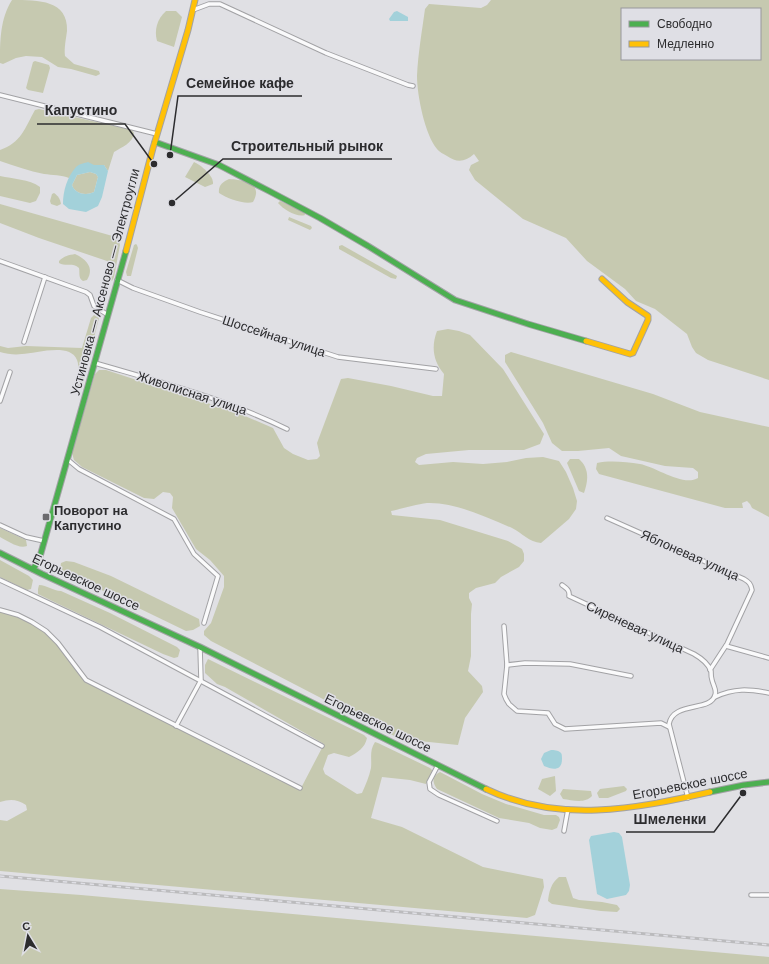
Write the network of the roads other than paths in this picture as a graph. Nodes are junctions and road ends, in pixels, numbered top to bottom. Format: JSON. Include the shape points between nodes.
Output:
{"nodes":[{"id":1,"x":195,"y":0,"type":"edge"},
{"id":2,"x":193,"y":10,"type":"junction"},
{"id":3,"x":413,"y":86,"type":"dead end"},
{"id":4,"x":0,"y":95,"type":"edge"},
{"id":5,"x":157,"y":134,"type":"junction"},
{"id":6,"x":155,"y":142,"type":"junction"},
{"id":7,"x":0,"y":261,"type":"edge"},
{"id":8,"x":45,"y":277,"type":"junction"},
{"id":9,"x":602,"y":279,"type":"dead end"},
{"id":10,"x":117,"y":280,"type":"junction"},
{"id":11,"x":108,"y":315,"type":"junction"},
{"id":12,"x":24,"y":342,"type":"dead end"},
{"id":13,"x":95,"y":363,"type":"junction"},
{"id":14,"x":436,"y":369,"type":"dead end"},
{"id":15,"x":10,"y":372,"type":"dead end"},
{"id":16,"x":0,"y":401,"type":"edge"},
{"id":17,"x":287,"y":429,"type":"dead end"},
{"id":18,"x":67,"y":459,"type":"junction"},
{"id":19,"x":607,"y":518,"type":"dead end"},
{"id":20,"x":0,"y":525,"type":"edge"},
{"id":21,"x":44,"y":541,"type":"junction"},
{"id":22,"x":0,"y":552,"type":"edge"},
{"id":23,"x":33,"y":569,"type":"junction"},
{"id":24,"x":0,"y":580,"type":"edge"},
{"id":25,"x":562,"y":584,"type":"dead end"},
{"id":26,"x":0,"y":610,"type":"edge"},
{"id":27,"x":204,"y":623,"type":"dead end"},
{"id":28,"x":504,"y":626,"type":"dead end"},
{"id":29,"x":726,"y":646,"type":"junction"},
{"id":30,"x":200,"y":647,"type":"junction"},
{"id":31,"x":769,"y":658,"type":"edge"},
{"id":32,"x":507,"y":666,"type":"junction"},
{"id":33,"x":710,"y":670,"type":"junction"},
{"id":34,"x":631,"y":676,"type":"dead end"},
{"id":35,"x":201,"y":680,"type":"junction"},
{"id":36,"x":769,"y":693,"type":"edge"},
{"id":37,"x":714,"y":698,"type":"junction"},
{"id":38,"x":176,"y":726,"type":"junction"},
{"id":39,"x":669,"y":727,"type":"junction"},
{"id":40,"x":322,"y":746,"type":"dead end"},
{"id":41,"x":438,"y":765,"type":"junction"},
{"id":42,"x":769,"y":782,"type":"edge"},
{"id":43,"x":300,"y":788,"type":"dead end"},
{"id":44,"x":688,"y":798,"type":"junction"},
{"id":45,"x":568,"y":809,"type":"junction"},
{"id":46,"x":497,"y":821,"type":"dead end"},
{"id":47,"x":564,"y":831,"type":"dead end"},
{"id":48,"x":751,"y":895,"type":"dead end"},
{"id":49,"x":769,"y":895,"type":"edge"}],
"edges":[{"from":1,"to":2,"type":"main road","name":"Устиновка — Аксеново — Электроугли"},
{"from":2,"to":3,"type":"street","via":[[209,4],[220,4],[326,53]]},
{"from":2,"to":5,"type":"main road","name":"Устиновка — Аксеново — Электроугли"},
{"from":4,"to":5,"type":"street"},
{"from":5,"to":6,"type":"main road","name":"Устиновка — Аксеново — Электроугли"},
{"from":6,"to":9,"type":"main road","via":[[219,165],[269,191],[326,222],[455,300],[528,324],[633,353],[648,316],[627,302]]},
{"from":6,"to":10,"type":"main road","name":"Устиновка — Аксеново — Электроугли"},
{"from":7,"to":8,"type":"street"},
{"from":8,"to":11,"type":"street","via":[[86,292],[94,306]]},
{"from":8,"to":12,"type":"street"},
{"from":10,"to":11,"type":"main road","name":"Устиновка — Аксеново — Электроугли"},
{"from":10,"to":14,"type":"street","name":"Шоссейная улица","via":[[200,312],[338,357]]},
{"from":11,"to":13,"type":"main road","name":"Устиновка — Аксеново — Электроугли"},
{"from":13,"to":17,"type":"street","name":"Живописная улица","via":[[208,396]]},
{"from":13,"to":18,"type":"main road","name":"Устиновка — Аксеново — Электроугли"},
{"from":15,"to":16,"type":"street"},
{"from":18,"to":21,"type":"main road","name":"Устиновка — Аксеново — Электроугли"},
{"from":18,"to":27,"type":"street","via":[[78,470],[174,520],[194,554],[218,576]]},
{"from":19,"to":29,"type":"street","name":"Яблоневая улица","via":[[748,582],[752,590]]},
{"from":20,"to":21,"type":"street","via":[[26,537]]},
{"from":21,"to":23,"type":"main road","name":"Устиновка — Аксеново — Электроугли","via":[[39,560]]},
{"from":22,"to":23,"type":"main road","name":"Егорьевское шоссе"},
{"from":23,"to":30,"type":"main road","name":"Егорьевское шоссе"},
{"from":24,"to":35,"type":"street","via":[[100,627]]},
{"from":25,"to":33,"type":"street","name":"Сиреневая улица","via":[[570,592],[569,596],[694,654],[701,658]]},
{"from":26,"to":38,"type":"street","via":[[25,619],[46,631],[86,680]]},
{"from":28,"to":32,"type":"street"},
{"from":29,"to":31,"type":"street"},
{"from":29,"to":33,"type":"street","name":"Яблоневая улица"},
{"from":30,"to":35,"type":"street"},
{"from":30,"to":41,"type":"main road","name":"Егорьевское шоссе"},
{"from":32,"to":34,"type":"street","via":[[525,663],[570,664]]},
{"from":32,"to":39,"type":"street","via":[[504,694],[509,704],[517,711],[548,713],[555,724],[565,729],[661,724]]},
{"from":33,"to":37,"type":"street","via":[[716,692]]},
{"from":35,"to":38,"type":"street"},
{"from":35,"to":40,"type":"street"},
{"from":36,"to":37,"type":"street","via":[[750,689],[738,690],[725,692]]},
{"from":37,"to":39,"type":"street","via":[[705,704],[681,710],[669,720]]},
{"from":38,"to":43,"type":"street"},
{"from":39,"to":44,"type":"street"},
{"from":41,"to":45,"type":"main road","name":"Егорьевское шоссе","via":[[516,801]]},
{"from":41,"to":46,"type":"street","via":[[429,782],[430,789]]},
{"from":42,"to":44,"type":"main road","name":"Егорьевское шоссе"},
{"from":44,"to":45,"type":"main road","name":"Егорьевское шоссе","via":[[641,806]]},
{"from":45,"to":47,"type":"street"},
{"from":48,"to":49,"type":"street"}]}
